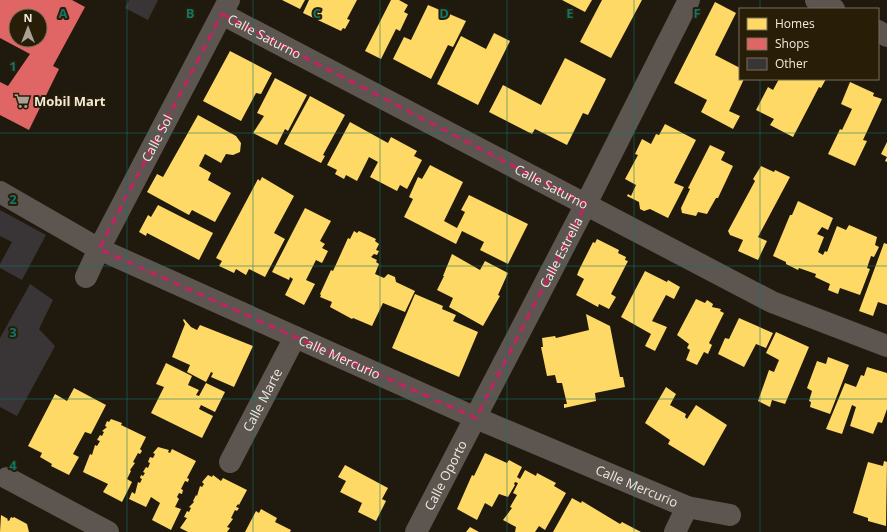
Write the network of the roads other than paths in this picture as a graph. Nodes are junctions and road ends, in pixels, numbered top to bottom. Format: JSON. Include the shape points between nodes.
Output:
{"nodes":[{"id":1,"x":689,"y":0,"type":"edge"},
{"id":2,"x":816,"y":0,"type":"edge"},
{"id":3,"x":225,"y":7,"type":"edge"},
{"id":4,"x":832,"y":8,"type":"edge"},
{"id":5,"x":0,"y":192,"type":"edge"},
{"id":6,"x":586,"y":204,"type":"junction"},
{"id":7,"x":99,"y":249,"type":"junction"},
{"id":8,"x":86,"y":277,"type":"dead end"},
{"id":9,"x":295,"y":337,"type":"junction"},
{"id":10,"x":887,"y":346,"type":"edge"},
{"id":11,"x":476,"y":418,"type":"junction"},
{"id":12,"x":230,"y":462,"type":"dead end"},
{"id":13,"x":7,"y":478,"type":"dead end"},
{"id":14,"x":687,"y":507,"type":"junction"},
{"id":15,"x":730,"y":514,"type":"dead end"},
{"id":16,"x":108,"y":532,"type":"edge"},
{"id":17,"x":416,"y":532,"type":"edge"},
{"id":18,"x":675,"y":532,"type":"edge"}],
"edges":[{"from":1,"to":6,"type":"street","name":"Calle Estrella"},
{"from":2,"to":4,"type":"street"},
{"from":3,"to":6,"type":"street","name":"Calle Saturno"},
{"from":3,"to":7,"type":"street","name":"Calle Sol"},
{"from":5,"to":7,"type":"street","name":"Calle Mercurio"},
{"from":6,"to":10,"type":"street","name":"Calle Saturno","via":[[772,302]]},
{"from":6,"to":11,"type":"street","name":"Calle Estrella"},
{"from":7,"to":8,"type":"street","name":"Calle Sol"},
{"from":7,"to":9,"type":"street","name":"Calle Mercurio"},
{"from":9,"to":11,"type":"street","name":"Calle Mercurio"},
{"from":9,"to":12,"type":"street","name":"Calle Marte"},
{"from":11,"to":14,"type":"street","name":"Calle Mercurio"},
{"from":11,"to":17,"type":"street","name":"Calle Oporto"},
{"from":13,"to":16,"type":"street"},
{"from":14,"to":15,"type":"street","name":"Calle Mercurio"},
{"from":14,"to":18,"type":"street"}]}
